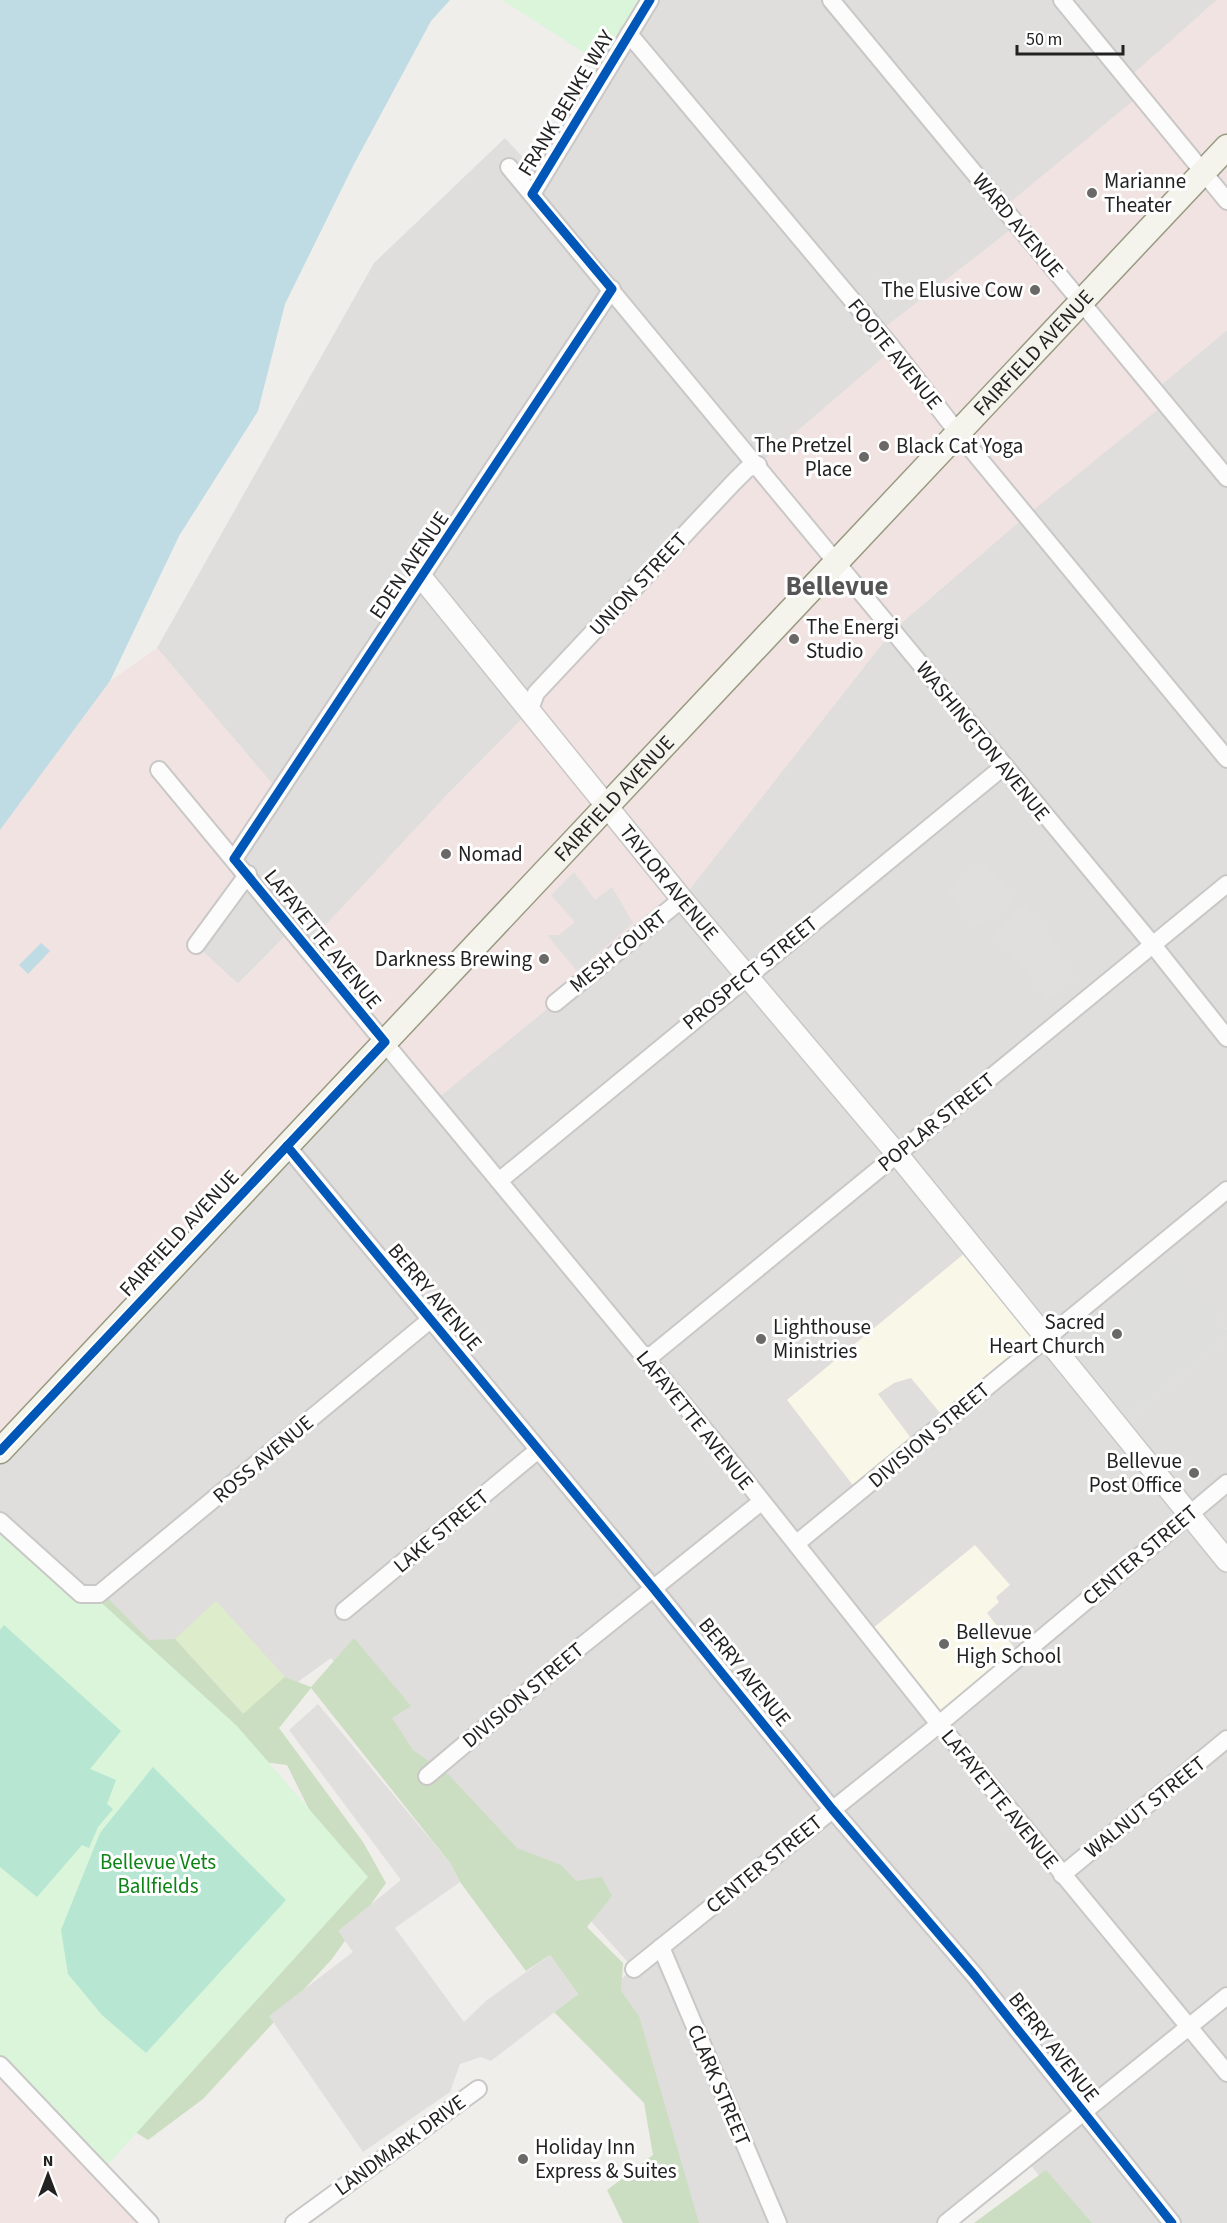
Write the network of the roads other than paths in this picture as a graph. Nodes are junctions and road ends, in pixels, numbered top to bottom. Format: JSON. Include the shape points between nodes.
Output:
{"nodes":[{"id":1,"x":650,"y":0,"type":"edge"},
{"id":2,"x":831,"y":0,"type":"edge"},
{"id":3,"x":1062,"y":0,"type":"edge"},
{"id":4,"x":629,"y":34,"type":"junction"},
{"id":5,"x":1227,"y":147,"type":"edge"},
{"id":6,"x":509,"y":167,"type":"dead end"},
{"id":7,"x":1203,"y":172,"type":"junction"},
{"id":8,"x":532,"y":194,"type":"junction"},
{"id":9,"x":1227,"y":201,"type":"edge"},
{"id":10,"x":612,"y":289,"type":"junction"},
{"id":11,"x":1082,"y":302,"type":"junction"},
{"id":12,"x":958,"y":433,"type":"junction"},
{"id":13,"x":758,"y":465,"type":"junction"},
{"id":14,"x":1227,"y":478,"type":"edge"},
{"id":15,"x":836,"y":562,"type":"junction"},
{"id":16,"x":422,"y":578,"type":"junction"},
{"id":17,"x":529,"y":712,"type":"junction"},
{"id":18,"x":1227,"y":759,"type":"edge"},
{"id":19,"x":1003,"y":766,"type":"junction"},
{"id":20,"x":159,"y":770,"type":"dead end"},
{"id":21,"x":607,"y":806,"type":"junction"},
{"id":22,"x":234,"y":859,"type":"junction"},
{"id":23,"x":248,"y":874,"type":"junction"},
{"id":24,"x":1227,"y":884,"type":"edge"},
{"id":25,"x":682,"y":899,"type":"junction"},
{"id":26,"x":196,"y":945,"type":"dead end"},
{"id":27,"x":1153,"y":945,"type":"junction"},
{"id":28,"x":747,"y":975,"type":"junction"},
{"id":29,"x":555,"y":1003,"type":"dead end"},
{"id":30,"x":1227,"y":1038,"type":"edge"},
{"id":31,"x":385,"y":1041,"type":"junction"},
{"id":32,"x":287,"y":1146,"type":"junction"},
{"id":33,"x":897,"y":1154,"type":"junction"},
{"id":34,"x":499,"y":1181,"type":"junction"},
{"id":35,"x":1227,"y":1190,"type":"edge"},
{"id":36,"x":430,"y":1320,"type":"junction"},
{"id":37,"x":1045,"y":1339,"type":"junction"},
{"id":38,"x":646,"y":1360,"type":"junction"},
{"id":39,"x":538,"y":1450,"type":"junction"},
{"id":40,"x":0,"y":1451,"type":"edge"},
{"id":41,"x":1227,"y":1483,"type":"edge"},
{"id":42,"x":761,"y":1502,"type":"junction"},
{"id":43,"x":1188,"y":1514,"type":"junction"},
{"id":44,"x":0,"y":1521,"type":"edge"},
{"id":45,"x":797,"y":1544,"type":"junction"},
{"id":46,"x":1227,"y":1561,"type":"edge"},
{"id":47,"x":653,"y":1588,"type":"junction"},
{"id":48,"x":344,"y":1611,"type":"dead end"},
{"id":49,"x":939,"y":1724,"type":"junction"},
{"id":50,"x":1227,"y":1739,"type":"edge"},
{"id":51,"x":427,"y":1776,"type":"dead end"},
{"id":52,"x":832,"y":1809,"type":"junction"},
{"id":53,"x":1062,"y":1875,"type":"junction"},
{"id":54,"x":661,"y":1947,"type":"junction"},
{"id":55,"x":634,"y":1969,"type":"dead end"},
{"id":56,"x":1227,"y":1996,"type":"edge"},
{"id":57,"x":1190,"y":2026,"type":"junction"},
{"id":58,"x":0,"y":2065,"type":"edge"},
{"id":59,"x":1227,"y":2073,"type":"edge"},
{"id":60,"x":478,"y":2089,"type":"dead end"},
{"id":61,"x":1083,"y":2114,"type":"junction"},
{"id":62,"x":150,"y":2223,"type":"edge"},
{"id":63,"x":294,"y":2223,"type":"edge"},
{"id":64,"x":778,"y":2223,"type":"edge"},
{"id":65,"x":946,"y":2223,"type":"edge"},
{"id":66,"x":1172,"y":2223,"type":"edge"}],
"edges":[{"from":1,"to":4,"type":"street","name":"FRANK BENKE WAY"},
{"from":2,"to":11,"type":"street","name":"WARD AVENUE"},
{"from":3,"to":7,"type":"street"},
{"from":4,"to":8,"type":"street","name":"FRANK BENKE WAY"},
{"from":4,"to":12,"type":"street","name":"FOOTE AVENUE","via":[[893,349]]},
{"from":5,"to":7,"type":"main road","name":"FAIRFIELD AVENUE"},
{"from":6,"to":8,"type":"street","name":"WASHINGTON AVENUE"},
{"from":7,"to":9,"type":"street"},
{"from":7,"to":11,"type":"main road","name":"FAIRFIELD AVENUE"},
{"from":8,"to":10,"type":"street","name":"WASHINGTON AVENUE"},
{"from":10,"to":13,"type":"street","name":"WASHINGTON AVENUE"},
{"from":10,"to":16,"type":"street","name":"EDEN AVENUE"},
{"from":11,"to":12,"type":"main road","name":"FAIRFIELD AVENUE"},
{"from":11,"to":14,"type":"street","name":"WARD AVENUE"},
{"from":12,"to":15,"type":"main road","name":"FAIRFIELD AVENUE"},
{"from":12,"to":18,"type":"street","name":"FOOTE AVENUE"},
{"from":13,"to":15,"type":"street","name":"WASHINGTON AVENUE"},
{"from":13,"to":17,"type":"street","name":"UNION STREET","via":[[733,483],[536,693]]},
{"from":15,"to":19,"type":"street","name":"WASHINGTON AVENUE"},
{"from":15,"to":21,"type":"main road","name":"FAIRFIELD AVENUE"},
{"from":16,"to":17,"type":"street","name":"TAYLOR AVENUE"},
{"from":16,"to":22,"type":"street","name":"EDEN AVENUE"},
{"from":17,"to":21,"type":"street","name":"TAYLOR AVENUE"},
{"from":19,"to":27,"type":"street","name":"WASHINGTON AVENUE"},
{"from":19,"to":28,"type":"street","name":"PROSPECT STREET"},
{"from":20,"to":22,"type":"street","name":"LAFAYETTE AVENUE"},
{"from":21,"to":25,"type":"street","name":"TAYLOR AVENUE"},
{"from":21,"to":31,"type":"main road","name":"FAIRFIELD AVENUE"},
{"from":22,"to":23,"type":"street","name":"LAFAYETTE AVENUE"},
{"from":23,"to":26,"type":"street"},
{"from":23,"to":31,"type":"street","name":"LAFAYETTE AVENUE"},
{"from":24,"to":27,"type":"street","name":"POPLAR STREET"},
{"from":25,"to":28,"type":"street","name":"TAYLOR AVENUE"},
{"from":25,"to":29,"type":"street","name":"MESH COURT"},
{"from":27,"to":30,"type":"street","name":"WASHINGTON AVENUE"},
{"from":27,"to":33,"type":"street","name":"POPLAR STREET"},
{"from":28,"to":33,"type":"street","name":"TAYLOR AVENUE"},
{"from":28,"to":34,"type":"street","name":"PROSPECT STREET"},
{"from":31,"to":32,"type":"main road","name":"FAIRFIELD AVENUE"},
{"from":31,"to":34,"type":"street","name":"LAFAYETTE AVENUE"},
{"from":32,"to":36,"type":"street","name":"BERRY AVENUE"},
{"from":32,"to":40,"type":"main road","name":"FAIRFIELD AVENUE"},
{"from":33,"to":37,"type":"street","name":"TAYLOR AVENUE"},
{"from":33,"to":38,"type":"street","name":"POPLAR STREET"},
{"from":34,"to":38,"type":"street","name":"LAFAYETTE AVENUE"},
{"from":35,"to":37,"type":"street","name":"DIVISION STREET"},
{"from":36,"to":39,"type":"street","name":"BERRY AVENUE"},
{"from":36,"to":44,"type":"street","name":"ROSS AVENUE","via":[[94,1596],[81,1594]]},
{"from":37,"to":43,"type":"street","name":"TAYLOR AVENUE"},
{"from":37,"to":45,"type":"street","name":"DIVISION STREET"},
{"from":38,"to":42,"type":"street","name":"LAFAYETTE AVENUE"},
{"from":39,"to":47,"type":"street","name":"BERRY AVENUE"},
{"from":39,"to":48,"type":"street","name":"LAKE STREET"},
{"from":41,"to":43,"type":"street","name":"CENTER STREET"},
{"from":42,"to":45,"type":"street","name":"LAFAYETTE AVENUE"},
{"from":42,"to":47,"type":"street","name":"DIVISION STREET"},
{"from":43,"to":46,"type":"street","name":"TAYLOR AVENUE"},
{"from":43,"to":49,"type":"street","name":"CENTER STREET"},
{"from":45,"to":49,"type":"street","name":"LAFAYETTE AVENUE"},
{"from":47,"to":51,"type":"street","name":"DIVISION STREET"},
{"from":47,"to":52,"type":"street","name":"BERRY AVENUE"},
{"from":49,"to":52,"type":"street","name":"CENTER STREET"},
{"from":49,"to":53,"type":"street","name":"LAFAYETTE AVENUE"},
{"from":50,"to":53,"type":"street","name":"WALNUT STREET"},
{"from":52,"to":54,"type":"street","name":"CENTER STREET"},
{"from":52,"to":61,"type":"street","name":"BERRY AVENUE","via":[[975,1976]]},
{"from":53,"to":57,"type":"street","name":"LAFAYETTE AVENUE"},
{"from":54,"to":55,"type":"street","name":"CENTER STREET"},
{"from":54,"to":64,"type":"street","name":"CLARK STREET"},
{"from":56,"to":57,"type":"street"},
{"from":57,"to":59,"type":"street","name":"LAFAYETTE AVENUE"},
{"from":57,"to":61,"type":"street"},
{"from":58,"to":62,"type":"street"},
{"from":60,"to":63,"type":"street","name":"LANDMARK DRIVE"},
{"from":61,"to":65,"type":"street"},
{"from":61,"to":66,"type":"street","name":"BERRY AVENUE"}]}
